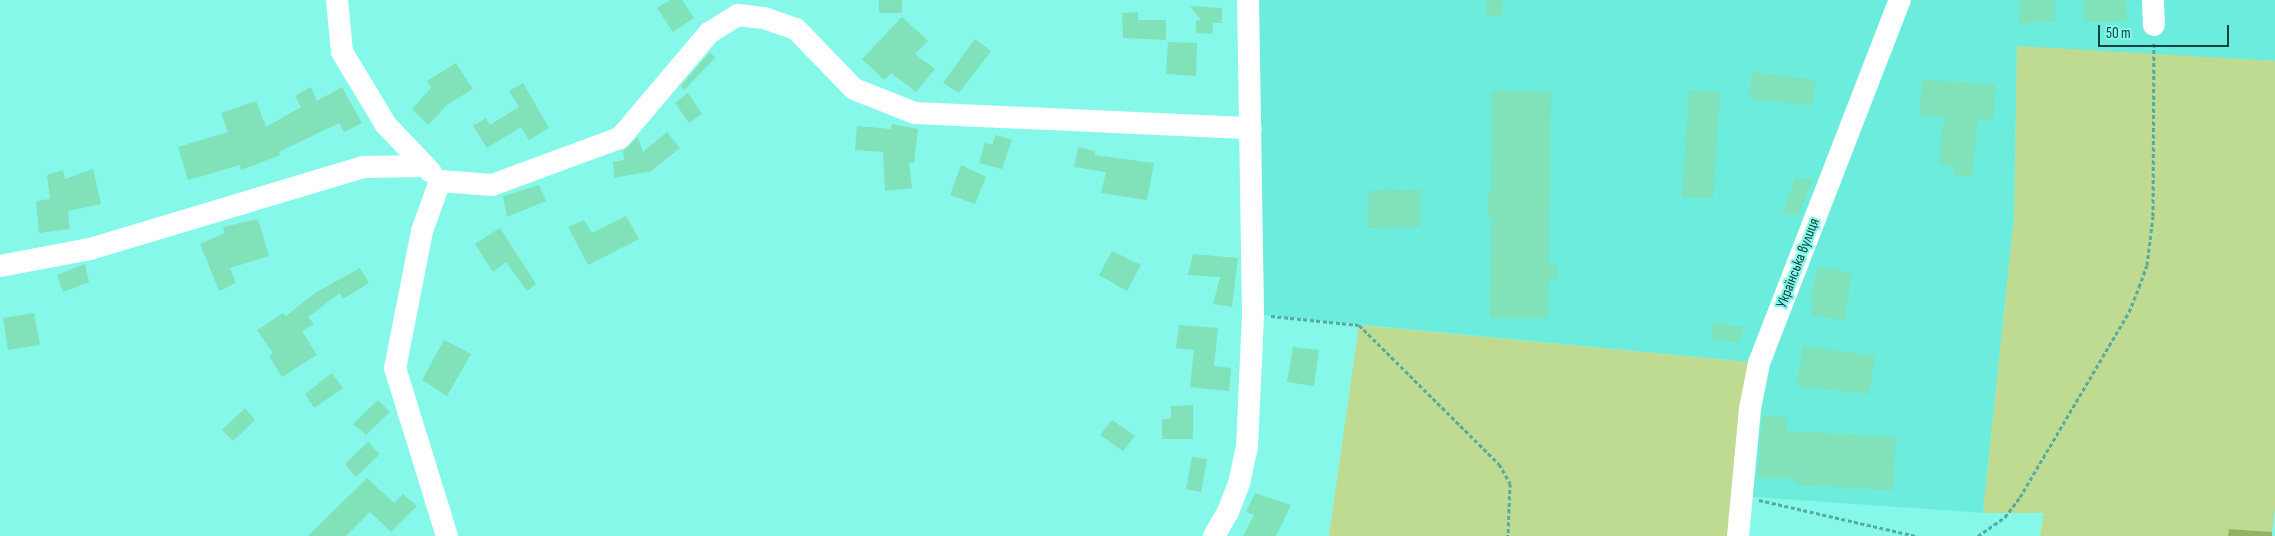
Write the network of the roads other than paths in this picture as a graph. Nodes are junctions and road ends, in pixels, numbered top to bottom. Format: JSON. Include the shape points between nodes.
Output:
{"nodes":[{"id":1,"x":336,"y":0,"type":"edge"},
{"id":2,"x":1248,"y":0,"type":"edge"},
{"id":3,"x":1900,"y":0,"type":"edge"},
{"id":4,"x":2153,"y":0,"type":"edge"},
{"id":5,"x":736,"y":8,"type":"edge"},
{"id":6,"x":2154,"y":25,"type":"road end"},
{"id":7,"x":1251,"y":128,"type":"junction"},
{"id":8,"x":432,"y":174,"type":"junction"},
{"id":9,"x":0,"y":266,"type":"edge"},
{"id":10,"x":447,"y":536,"type":"edge"},
{"id":11,"x":1214,"y":536,"type":"edge"},
{"id":12,"x":1738,"y":536,"type":"edge"}],
"edges":[{"from":1,"to":8,"type":"street","via":[[342,52],[386,126]]},
{"from":2,"to":7,"type":"street"},
{"from":3,"to":12,"type":"street","name":"Українська вулиця","via":[[1759,363],[1750,409]]},
{"from":4,"to":6,"type":"street"},
{"from":5,"to":7,"type":"street","via":[[796,30],[854,89],[915,112]]},
{"from":5,"to":8,"type":"street","via":[[709,33],[620,138],[492,185]]},
{"from":7,"to":11,"type":"street","via":[[1253,314],[1247,447],[1239,484]]},
{"from":8,"to":9,"type":"street","via":[[363,167],[90,248]]},
{"from":8,"to":10,"type":"street","via":[[395,368]]}]}
